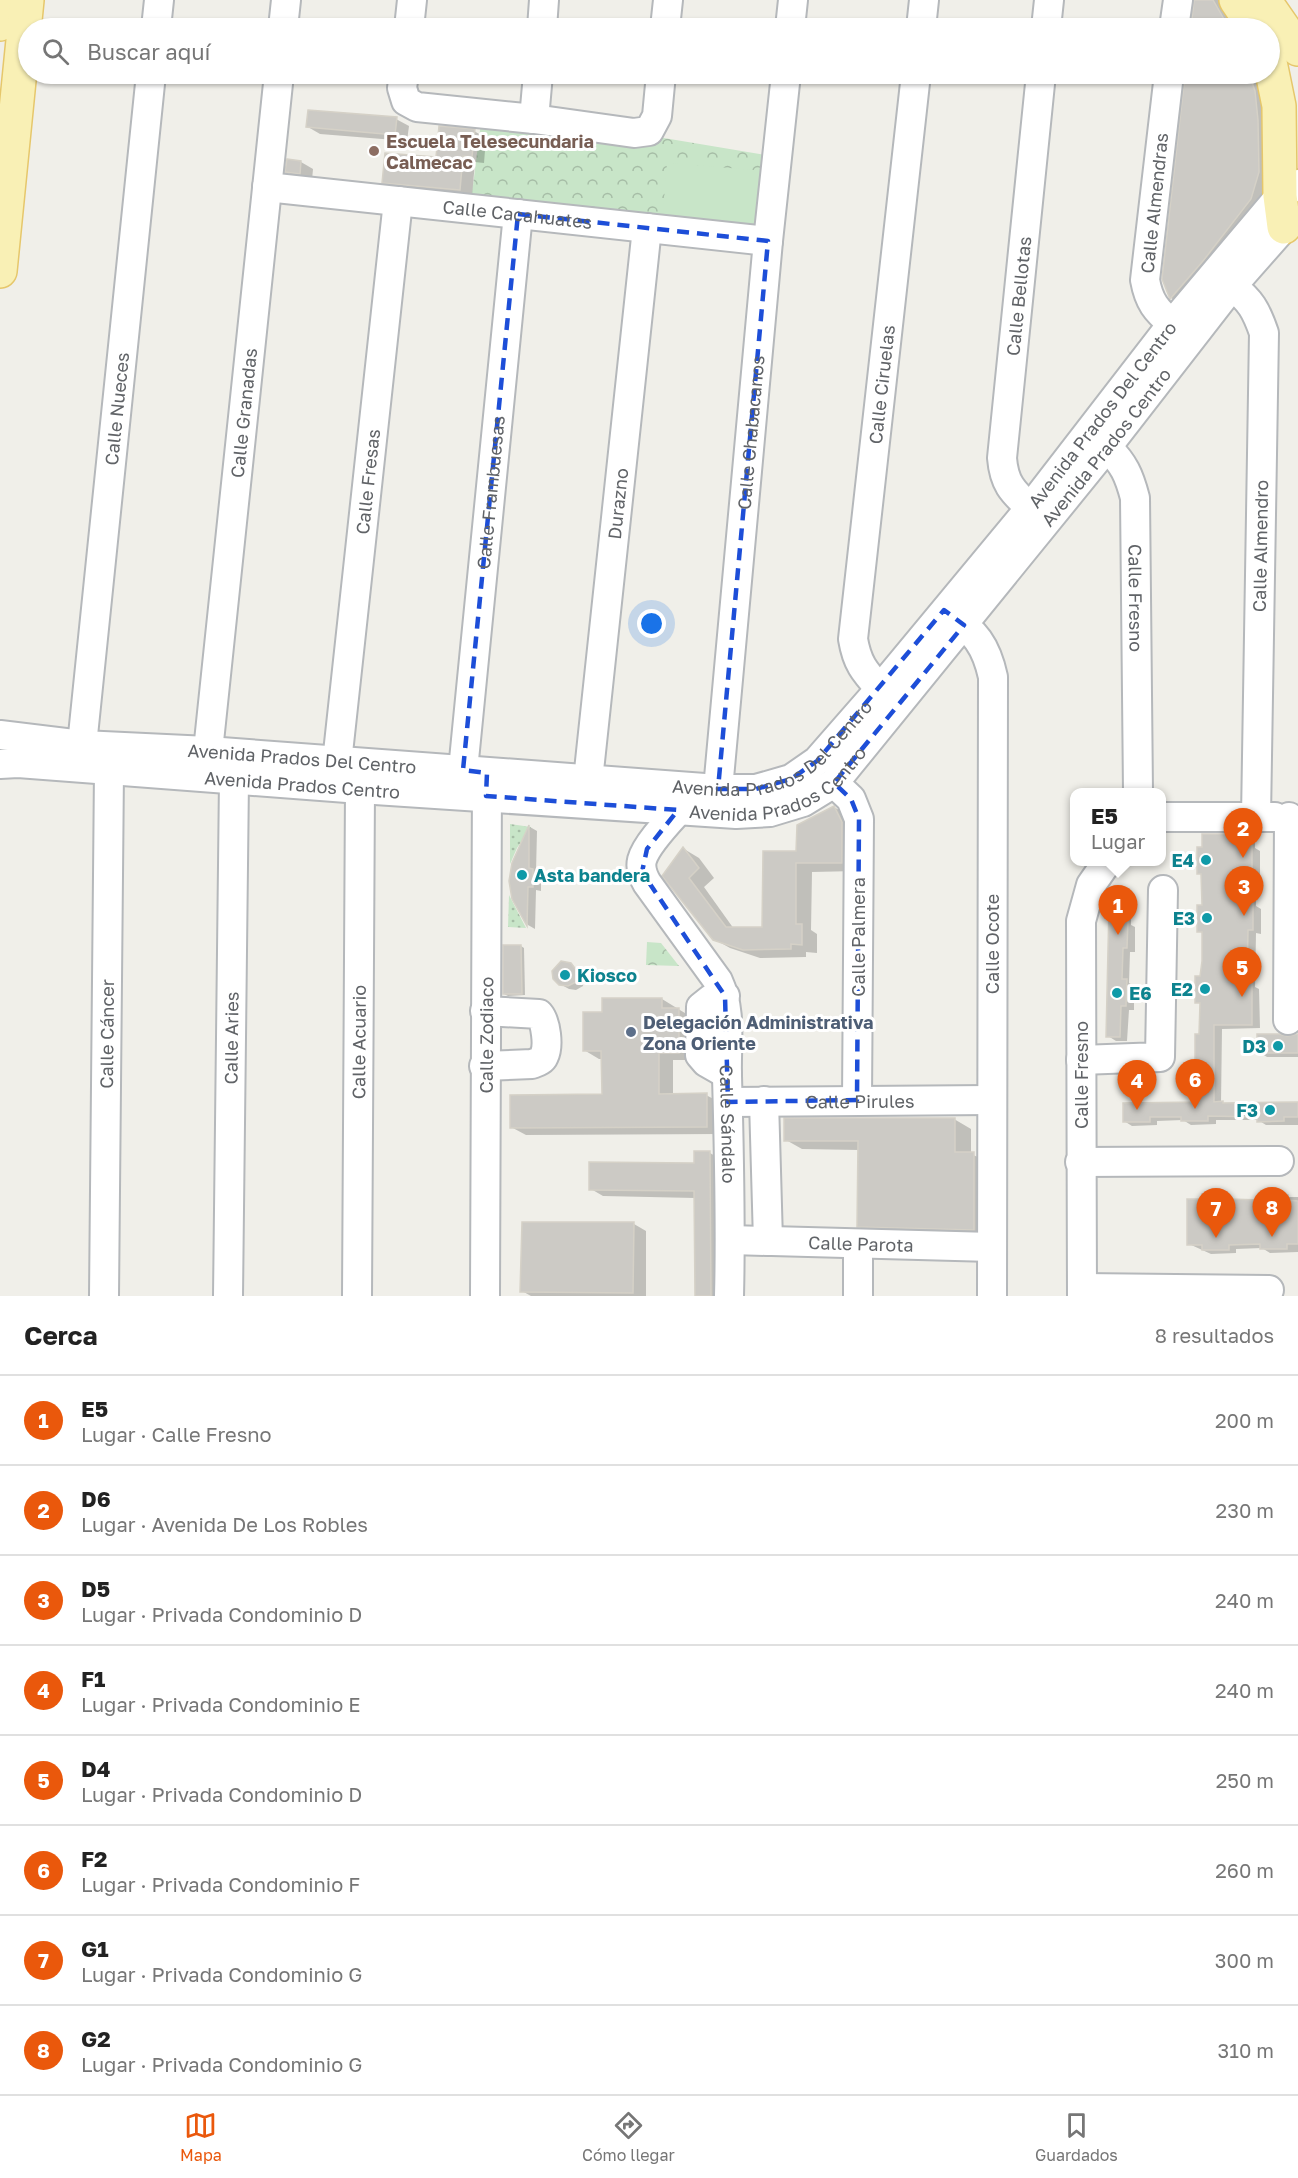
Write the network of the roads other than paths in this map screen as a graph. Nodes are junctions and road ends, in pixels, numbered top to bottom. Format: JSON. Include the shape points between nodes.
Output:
{"nodes":[{"id":1,"x":3,"y":0,"type":"edge"},
{"id":2,"x":27,"y":0,"type":"edge"},
{"id":3,"x":159,"y":0,"type":"edge"},
{"id":4,"x":286,"y":0,"type":"edge"},
{"id":5,"x":412,"y":0,"type":"edge"},
{"id":6,"x":544,"y":0,"type":"edge"},
{"id":7,"x":668,"y":0,"type":"edge"},
{"id":8,"x":793,"y":0,"type":"edge"},
{"id":9,"x":924,"y":0,"type":"edge"},
{"id":10,"x":1049,"y":0,"type":"edge"},
{"id":11,"x":1178,"y":0,"type":"edge"},
{"id":12,"x":1236,"y":0,"type":"edge"},
{"id":13,"x":25,"y":18,"type":"edge"},
{"id":14,"x":157,"y":18,"type":"edge"},
{"id":15,"x":285,"y":18,"type":"edge"},
{"id":16,"x":410,"y":18,"type":"edge"},
{"id":17,"x":543,"y":18,"type":"edge"},
{"id":18,"x":666,"y":18,"type":"edge"},
{"id":19,"x":791,"y":18,"type":"edge"},
{"id":20,"x":922,"y":18,"type":"edge"},
{"id":21,"x":1047,"y":18,"type":"edge"},
{"id":22,"x":1175,"y":18,"type":"edge"},
{"id":23,"x":1263,"y":18,"type":"edge"},
{"id":24,"x":0,"y":24,"type":"edge"},
{"id":25,"x":1280,"y":33,"type":"edge"},
{"id":26,"x":1298,"y":49,"type":"edge"},
{"id":27,"x":18,"y":80,"type":"edge"},
{"id":28,"x":150,"y":84,"type":"edge"},
{"id":29,"x":278,"y":84,"type":"edge"},
{"id":30,"x":403,"y":84,"type":"edge"},
{"id":31,"x":537,"y":84,"type":"edge"},
{"id":32,"x":660,"y":84,"type":"edge"},
{"id":33,"x":785,"y":84,"type":"edge"},
{"id":34,"x":915,"y":84,"type":"edge"},
{"id":35,"x":1040,"y":84,"type":"edge"},
{"id":36,"x":1168,"y":84,"type":"edge"},
{"id":37,"x":1274,"y":84,"type":"edge"},
{"id":38,"x":534,"y":119,"type":"junction"},
{"id":39,"x":267,"y":187,"type":"junction"},
{"id":40,"x":398,"y":201,"type":"junction"},
{"id":41,"x":4,"y":205,"type":"edge"},
{"id":42,"x":1290,"y":205,"type":"edge"},
{"id":43,"x":518,"y":214,"type":"junction"},
{"id":44,"x":647,"y":228,"type":"junction"},
{"id":45,"x":768,"y":241,"type":"junction"},
{"id":46,"x":0,"y":272,"type":"edge"},
{"id":47,"x":1232,"y":286,"type":"junction"},
{"id":48,"x":1172,"y":324,"type":"junction"},
{"id":49,"x":1107,"y":447,"type":"junction"},
{"id":50,"x":1030,"y":508,"type":"junction"},
{"id":51,"x":954,"y":617,"type":"junction"},
{"id":52,"x":880,"y":689,"type":"junction"},
{"id":53,"x":0,"y":735,"type":"edge"},
{"id":54,"x":82,"y":744,"type":"junction"},
{"id":55,"x":208,"y":751,"type":"junction"},
{"id":56,"x":338,"y":762,"type":"junction"},
{"id":57,"x":0,"y":764,"type":"edge"},
{"id":58,"x":108,"y":770,"type":"junction"},
{"id":59,"x":234,"y":779,"type":"junction"},
{"id":60,"x":478,"y":780,"type":"junction"},
{"id":61,"x":588,"y":780,"type":"junction"},
{"id":62,"x":834,"y":783,"type":"junction"},
{"id":63,"x":1138,"y":788,"type":"edge"},
{"id":64,"x":360,"y":789,"type":"junction"},
{"id":65,"x":717,"y":789,"type":"junction"},
{"id":66,"x":678,"y":810,"type":"junction"},
{"id":67,"x":1166,"y":817,"type":"edge"},
{"id":68,"x":1256,"y":817,"type":"junction"},
{"id":69,"x":1293,"y":817,"type":"edge"},
{"id":70,"x":1104,"y":866,"type":"edge"},
{"id":71,"x":1163,"y":890,"type":"dead end"},
{"id":72,"x":484,"y":1011,"type":"junction"},
{"id":73,"x":1288,"y":1020,"type":"dead end"},
{"id":74,"x":1081,"y":1060,"type":"junction"},
{"id":75,"x":484,"y":1066,"type":"junction"},
{"id":76,"x":728,"y":1088,"type":"junction"},
{"id":77,"x":857,"y":1100,"type":"junction"},
{"id":78,"x":991,"y":1100,"type":"junction"},
{"id":79,"x":764,"y":1101,"type":"junction"},
{"id":80,"x":1279,"y":1161,"type":"dead end"},
{"id":81,"x":1080,"y":1162,"type":"junction"},
{"id":82,"x":731,"y":1240,"type":"junction"},
{"id":83,"x":768,"y":1241,"type":"junction"},
{"id":84,"x":858,"y":1245,"type":"junction"},
{"id":85,"x":992,"y":1247,"type":"junction"},
{"id":86,"x":1269,"y":1290,"type":"dead end"},
{"id":87,"x":1082,"y":1292,"type":"edge"},
{"id":88,"x":104,"y":1296,"type":"edge"},
{"id":89,"x":228,"y":1296,"type":"edge"},
{"id":90,"x":357,"y":1296,"type":"edge"},
{"id":91,"x":485,"y":1296,"type":"edge"},
{"id":92,"x":729,"y":1296,"type":"edge"},
{"id":93,"x":858,"y":1296,"type":"edge"},
{"id":94,"x":992,"y":1296,"type":"edge"}],
"edges":[{"from":1,"to":24,"type":"main road"},
{"from":2,"to":13,"type":"main road"},
{"from":3,"to":14,"type":"street"},
{"from":4,"to":15,"type":"street"},
{"from":5,"to":16,"type":"street"},
{"from":6,"to":17,"type":"street"},
{"from":7,"to":18,"type":"street"},
{"from":8,"to":19,"type":"street"},
{"from":9,"to":20,"type":"street"},
{"from":10,"to":21,"type":"street"},
{"from":11,"to":22,"type":"street"},
{"from":12,"to":23,"type":"main road"},
{"from":25,"to":26,"type":"main road"},
{"from":27,"to":41,"type":"main road"},
{"from":28,"to":54,"type":"street","name":"Calle Nueces"},
{"from":29,"to":39,"type":"street","name":"Calle Granadas"},
{"from":30,"to":38,"type":"street","via":[[406,101],[417,107]]},
{"from":31,"to":38,"type":"street"},
{"from":32,"to":38,"type":"street","via":[[657,116],[650,131],[634,133]]},
{"from":33,"to":45,"type":"street","name":"Calle Chabacanos"},
{"from":34,"to":52,"type":"street","name":"Calle Ciruelas","via":[[853,639],[860,664]]},
{"from":35,"to":50,"type":"street","name":"Calle Bellotas","via":[[1002,458],[1003,475]]},
{"from":36,"to":48,"type":"street","name":"Calle Almendras","via":[[1145,280],[1148,297]]},
{"from":37,"to":42,"type":"main road"},
{"from":39,"to":40,"type":"street","name":"Calle Cacahuates"},
{"from":39,"to":55,"type":"street","name":"Calle Granadas"},
{"from":40,"to":43,"type":"street","name":"Calle Cacahuates"},
{"from":40,"to":56,"type":"street","name":"Calle Fresas"},
{"from":41,"to":46,"type":"main road"},
{"from":42,"to":47,"type":"street","name":"Avenida Prados Centro"},
{"from":42,"to":48,"type":"street","name":"Avenida Prados Del Centro"},
{"from":43,"to":44,"type":"street","name":"Calle Cacahuates"},
{"from":43,"to":60,"type":"street","name":"Calle Frambuesas"},
{"from":44,"to":45,"type":"street","name":"Calle Cacahuates"},
{"from":44,"to":61,"type":"street","name":"Durazno"},
{"from":45,"to":65,"type":"street","name":"Calle Chabacanos"},
{"from":47,"to":49,"type":"street","name":"Avenida Prados Centro"},
{"from":47,"to":68,"type":"street","name":"Calle Almendro","via":[[1250,300],[1264,333]]},
{"from":48,"to":50,"type":"street","name":"Avenida Prados Del Centro"},
{"from":49,"to":51,"type":"street","name":"Avenida Prados Centro"},
{"from":49,"to":63,"type":"street","name":"Calle Fresno","via":[[1123,463],[1135,498]]},
{"from":50,"to":51,"type":"street","name":"Avenida Prados Del Centro"},
{"from":51,"to":52,"type":"street","name":"Avenida Prados Del Centro"},
{"from":51,"to":62,"type":"street","name":"Avenida Prados Centro"},
{"from":51,"to":78,"type":"street","name":"Calle Ocote","via":[[980,641],[993,677]]},
{"from":52,"to":65,"type":"street","name":"Avenida Prados Del Centro","via":[[817,761],[791,779],[756,789]]},
{"from":53,"to":54,"type":"street","name":"Avenida Prados Del Centro"},
{"from":54,"to":55,"type":"street","name":"Avenida Prados Del Centro"},
{"from":55,"to":56,"type":"street","name":"Avenida Prados Del Centro"},
{"from":56,"to":60,"type":"street","name":"Avenida Prados Del Centro"},
{"from":57,"to":58,"type":"street","name":"Avenida Prados Centro"},
{"from":58,"to":59,"type":"street","name":"Avenida Prados Centro"},
{"from":58,"to":88,"type":"street","name":"Calle Cáncer"},
{"from":59,"to":64,"type":"street","name":"Avenida Prados Centro"},
{"from":59,"to":89,"type":"street","name":"Calle Aries"},
{"from":60,"to":61,"type":"street","name":"Avenida Prados Del Centro"},
{"from":60,"to":64,"type":"street","name":"Avenida Prados Centro"},
{"from":60,"to":66,"type":"street","name":"Avenida Prados Centro"},
{"from":60,"to":72,"type":"street","name":"Calle Zodiaco"},
{"from":61,"to":65,"type":"street","name":"Avenida Prados Del Centro"},
{"from":62,"to":66,"type":"street","name":"Avenida Prados Centro","via":[[803,802],[770,812]]},
{"from":62,"to":77,"type":"street","name":"Calle Palmera","via":[[851,799],[859,819]]},
{"from":64,"to":90,"type":"street","name":"Calle Acuario"},
{"from":66,"to":76,"type":"street","name":"Calle Sándalo","via":[[647,849],[642,872],[725,996]]},
{"from":67,"to":68,"type":"street"},
{"from":68,"to":69,"type":"street"},
{"from":69,"to":73,"type":"street"},
{"from":70,"to":74,"type":"street","name":"Calle Fresno","via":[[1091,885],[1081,921]]},
{"from":71,"to":74,"type":"street","via":[[1160,1057]]},
{"from":72,"to":75,"type":"street","name":"Calle Zodiaco"},
{"from":72,"to":75,"type":"street","via":[[539,1014],[546,1026],[544,1056],[539,1061]]},
{"from":74,"to":81,"type":"street","name":"Calle Fresno"},
{"from":75,"to":91,"type":"street","name":"Calle Zodiaco"},
{"from":76,"to":79,"type":"street","name":"Calle Pirules"},
{"from":76,"to":82,"type":"street","name":"Calle Sándalo"},
{"from":77,"to":78,"type":"street","name":"Calle Pirules"},
{"from":77,"to":79,"type":"street","name":"Calle Pirules"},
{"from":78,"to":85,"type":"street","name":"Calle Ocote"},
{"from":79,"to":83,"type":"street"},
{"from":80,"to":81,"type":"street"},
{"from":81,"to":87,"type":"street","name":"Calle Fresno"},
{"from":82,"to":83,"type":"street","name":"Calle Parota"},
{"from":82,"to":92,"type":"street","name":"Calle Sándalo"},
{"from":83,"to":84,"type":"street","name":"Calle Parota"},
{"from":84,"to":85,"type":"street","name":"Calle Parota"},
{"from":84,"to":93,"type":"street"},
{"from":85,"to":94,"type":"street","name":"Calle Ocote"},
{"from":86,"to":87,"type":"street"}]}
